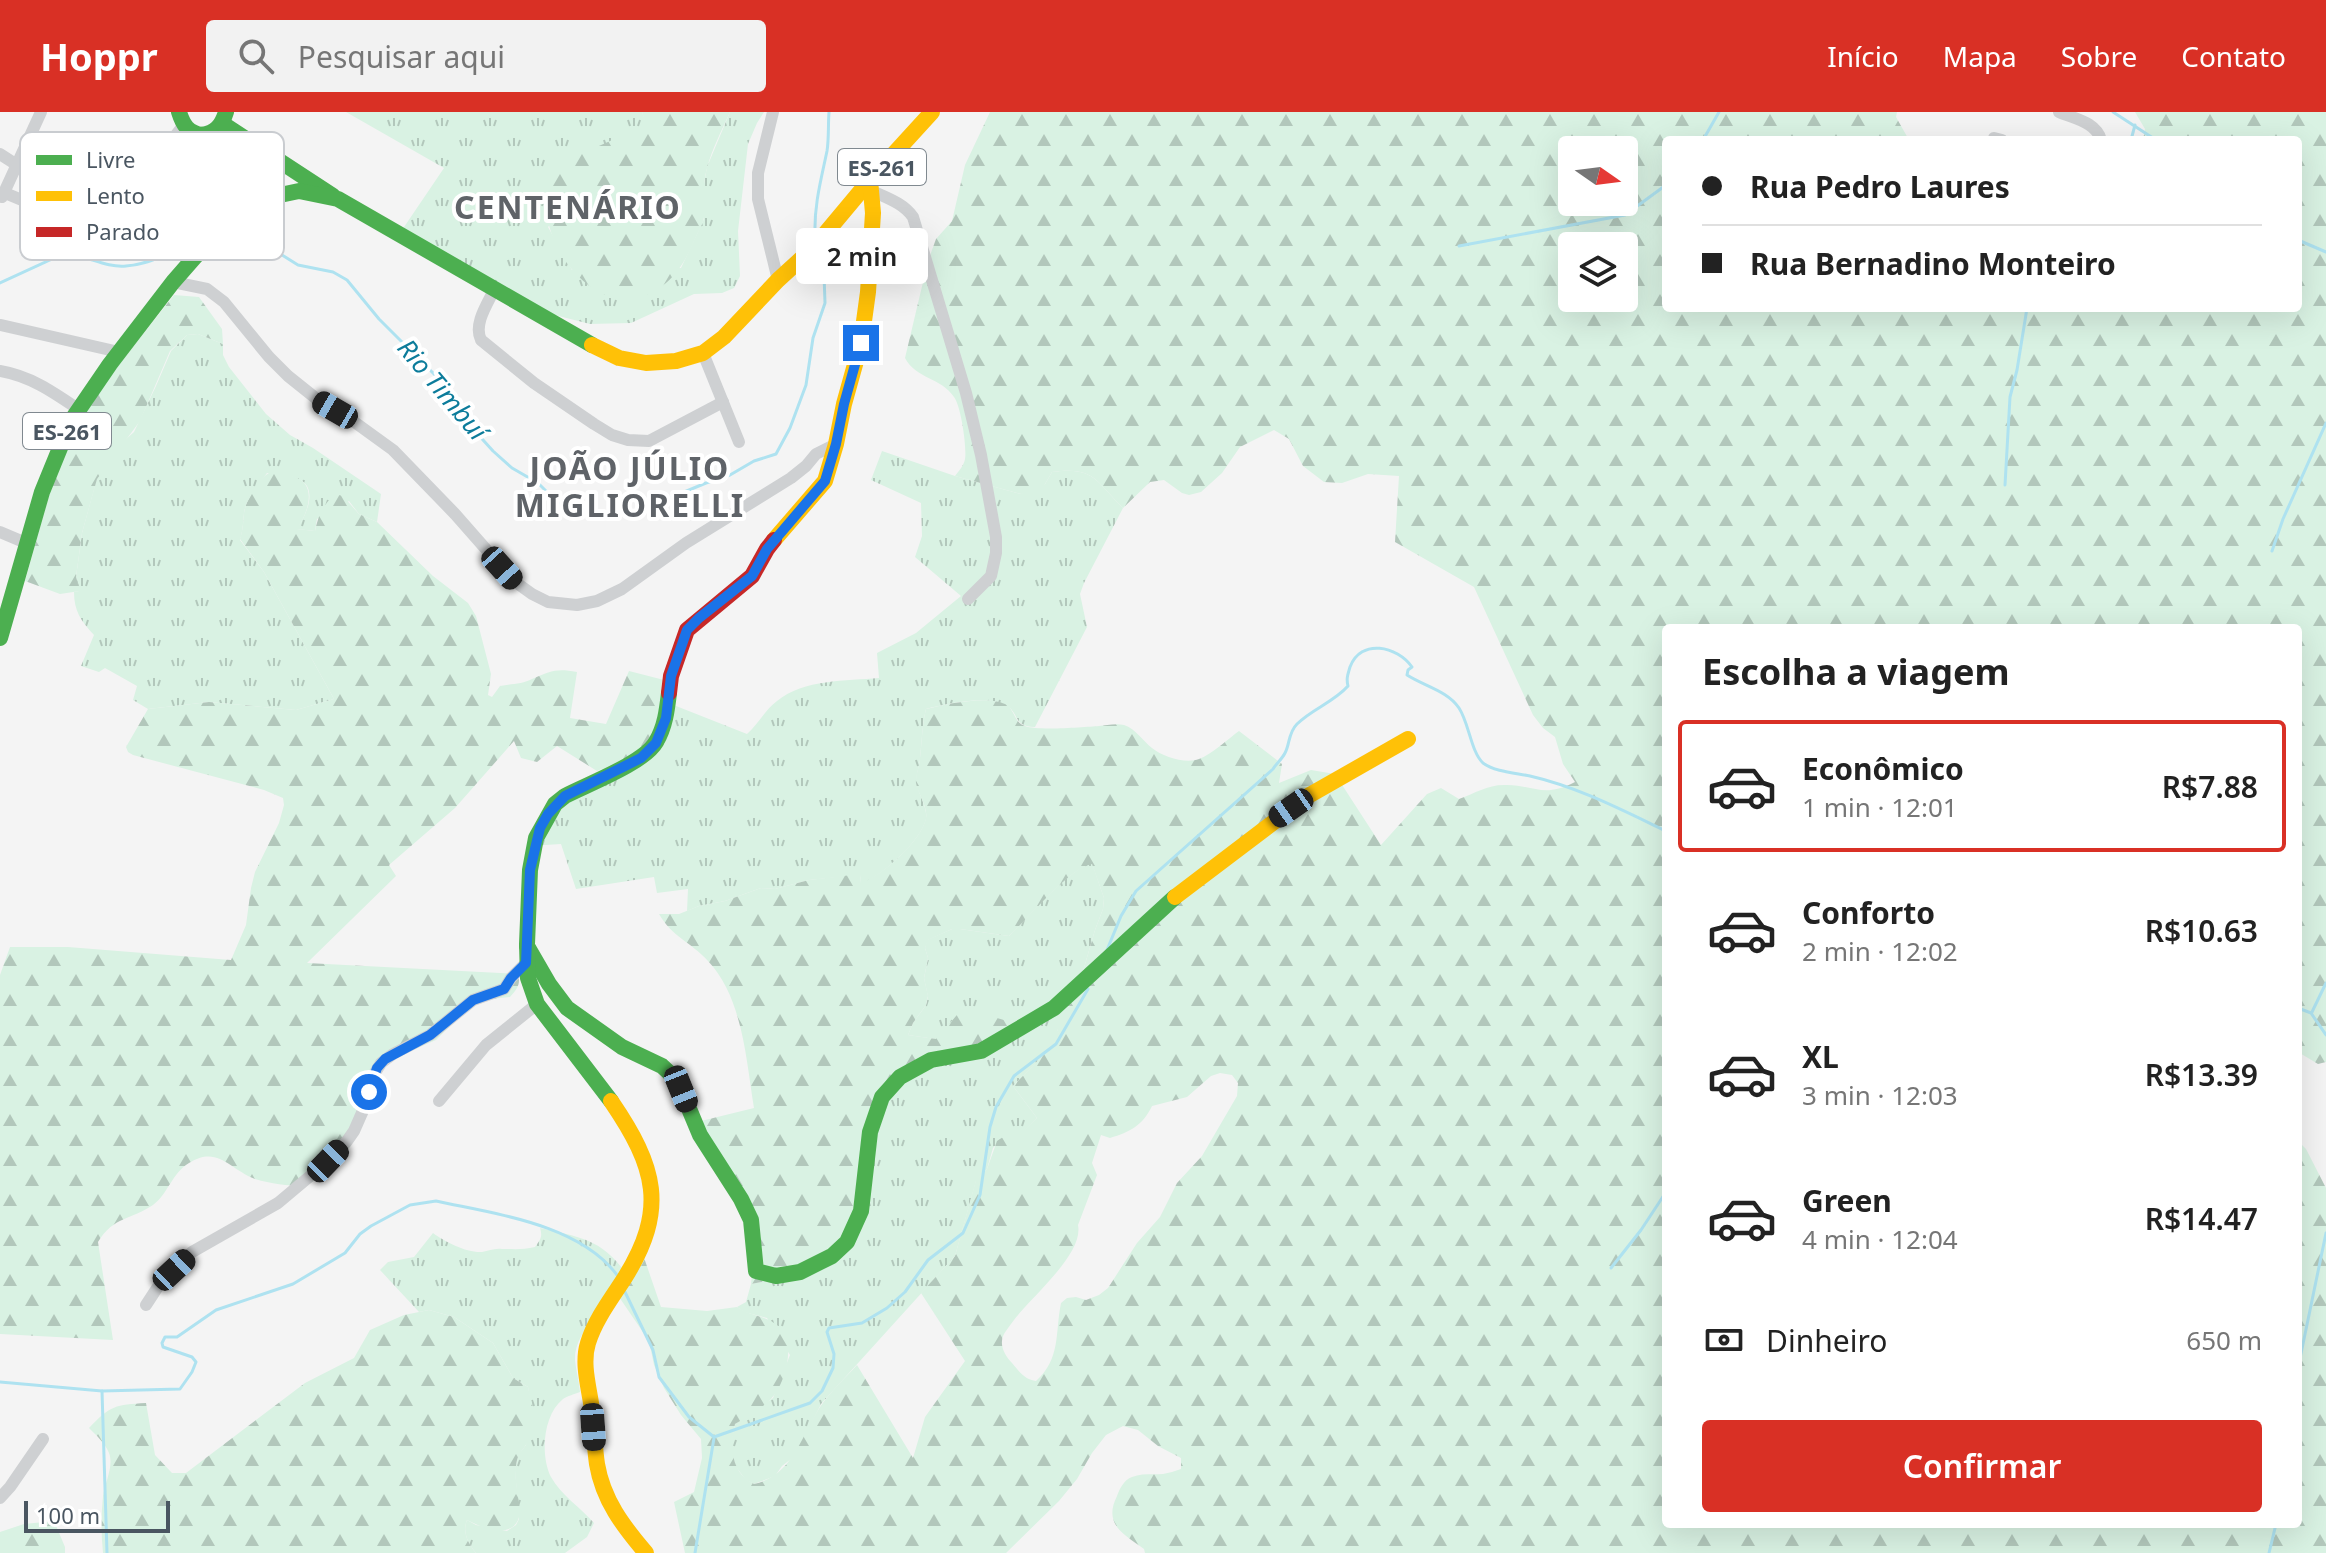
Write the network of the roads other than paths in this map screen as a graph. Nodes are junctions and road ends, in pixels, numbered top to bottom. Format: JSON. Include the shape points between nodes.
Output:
{"nodes":[{"id":1,"x":41,"y":112,"type":"edge"},
{"id":2,"x":773,"y":112,"type":"edge"},
{"id":3,"x":932,"y":112,"type":"edge"},
{"id":4,"x":2059,"y":112,"type":"edge"},
{"id":5,"x":224,"y":118,"type":"edge"},
{"id":6,"x":32,"y":132,"type":"edge"},
{"id":7,"x":242,"y":132,"type":"edge"},
{"id":8,"x":2100,"y":136,"type":"edge"},
{"id":9,"x":0,"y":154,"type":"edge"},
{"id":10,"x":20,"y":158,"type":"edge"},
{"id":11,"x":17,"y":165,"type":"junction"},
{"id":12,"x":284,"y":165,"type":"edge"},
{"id":13,"x":871,"y":186,"type":"junction"},
{"id":14,"x":284,"y":194,"type":"edge"},
{"id":15,"x":2,"y":196,"type":"edge"},
{"id":16,"x":338,"y":199,"type":"junction"},
{"id":17,"x":192,"y":260,"type":"edge"},
{"id":18,"x":778,"y":280,"type":"junction"},
{"id":19,"x":173,"y":282,"type":"junction"},
{"id":20,"x":495,"y":288,"type":"junction"},
{"id":21,"x":1,"y":325,"type":"edge"},
{"id":22,"x":119,"y":352,"type":"junction"},
{"id":23,"x":703,"y":353,"type":"junction"},
{"id":24,"x":0,"y":371,"type":"edge"},
{"id":25,"x":723,"y":402,"type":"junction"},
{"id":26,"x":78,"y":409,"type":"junction"},
{"id":27,"x":739,"y":442,"type":"dead end"},
{"id":28,"x":836,"y":444,"type":"junction"},
{"id":29,"x":0,"y":532,"type":"edge"},
{"id":30,"x":26,"y":543,"type":"junction"},
{"id":31,"x":968,"y":599,"type":"dead end"},
{"id":32,"x":0,"y":638,"type":"edge"},
{"id":33,"x":1408,"y":739,"type":"dead end"},
{"id":34,"x":527,"y":944,"type":"junction"},
{"id":35,"x":526,"y":963,"type":"junction"},
{"id":36,"x":537,"y":1004,"type":"junction"},
{"id":37,"x":439,"y":1101,"type":"dead end"},
{"id":38,"x":146,"y":1305,"type":"dead end"},
{"id":39,"x":43,"y":1439,"type":"dead end"},
{"id":40,"x":0,"y":1498,"type":"edge"},
{"id":41,"x":646,"y":1553,"type":"edge"}],
"edges":[{"from":1,"to":6,"type":"street"},
{"from":2,"to":18,"type":"street","via":[[758,173],[758,199]]},
{"from":3,"to":13,"type":"street","number":"ES-261"},
{"from":4,"to":8,"type":"street","via":[[2092,126]]},
{"from":5,"to":7,"type":"street"},
{"from":9,"to":11,"type":"street"},
{"from":10,"to":11,"type":"street"},
{"from":11,"to":15,"type":"street"},
{"from":12,"to":16,"type":"street"},
{"from":13,"to":18,"type":"street","number":"ES-261"},
{"from":13,"to":28,"type":"street","via":[[868,292]]},
{"from":13,"to":31,"type":"street","via":[[913,217],[981,455],[996,553],[991,576]]},
{"from":14,"to":16,"type":"street","number":"ES-261","via":[[299,191]]},
{"from":16,"to":20,"type":"street","number":"ES-261"},
{"from":17,"to":19,"type":"street","number":"ES-261"},
{"from":18,"to":23,"type":"street","number":"ES-261"},
{"from":19,"to":22,"type":"street","number":"ES-261"},
{"from":19,"to":28,"type":"street","via":[[207,289],[224,302],[288,376],[393,450],[514,581],[548,602],[577,605],[622,589]]},
{"from":20,"to":23,"type":"street","number":"ES-261","via":[[619,358],[662,363]]},
{"from":20,"to":25,"type":"street","via":[[479,325],[481,340],[612,435],[649,441]]},
{"from":21,"to":22,"type":"street"},
{"from":22,"to":26,"type":"street","number":"ES-261"},
{"from":23,"to":25,"type":"street"},
{"from":24,"to":26,"type":"street","via":[[38,383]]},
{"from":25,"to":27,"type":"street"},
{"from":26,"to":30,"type":"street","number":"ES-261"},
{"from":28,"to":34,"type":"street","via":[[825,481],[767,549],[752,576],[687,630],[656,743],[641,758],[565,796],[548,814],[536,838],[530,870]]},
{"from":29,"to":30,"type":"street"},
{"from":30,"to":32,"type":"street","number":"ES-261"},
{"from":33,"to":34,"type":"street","via":[[1274,820],[1164,906],[1054,1008],[981,1051],[931,1060],[900,1077],[877,1108],[861,1211],[850,1238],[829,1259],[777,1276],[756,1271],[751,1220],[700,1135],[677,1080],[567,1008]]},
{"from":34,"to":35,"type":"street"},
{"from":35,"to":36,"type":"street"},
{"from":35,"to":38,"type":"street","via":[[504,989],[473,1000],[430,1035],[381,1063],[360,1118],[338,1151],[278,1203],[192,1252]]},
{"from":36,"to":37,"type":"street","via":[[486,1045]]},
{"from":36,"to":41,"type":"street","via":[[629,1129],[652,1188],[654,1210],[642,1248],[598,1321],[585,1367],[603,1491]]},
{"from":39,"to":40,"type":"street"}]}
